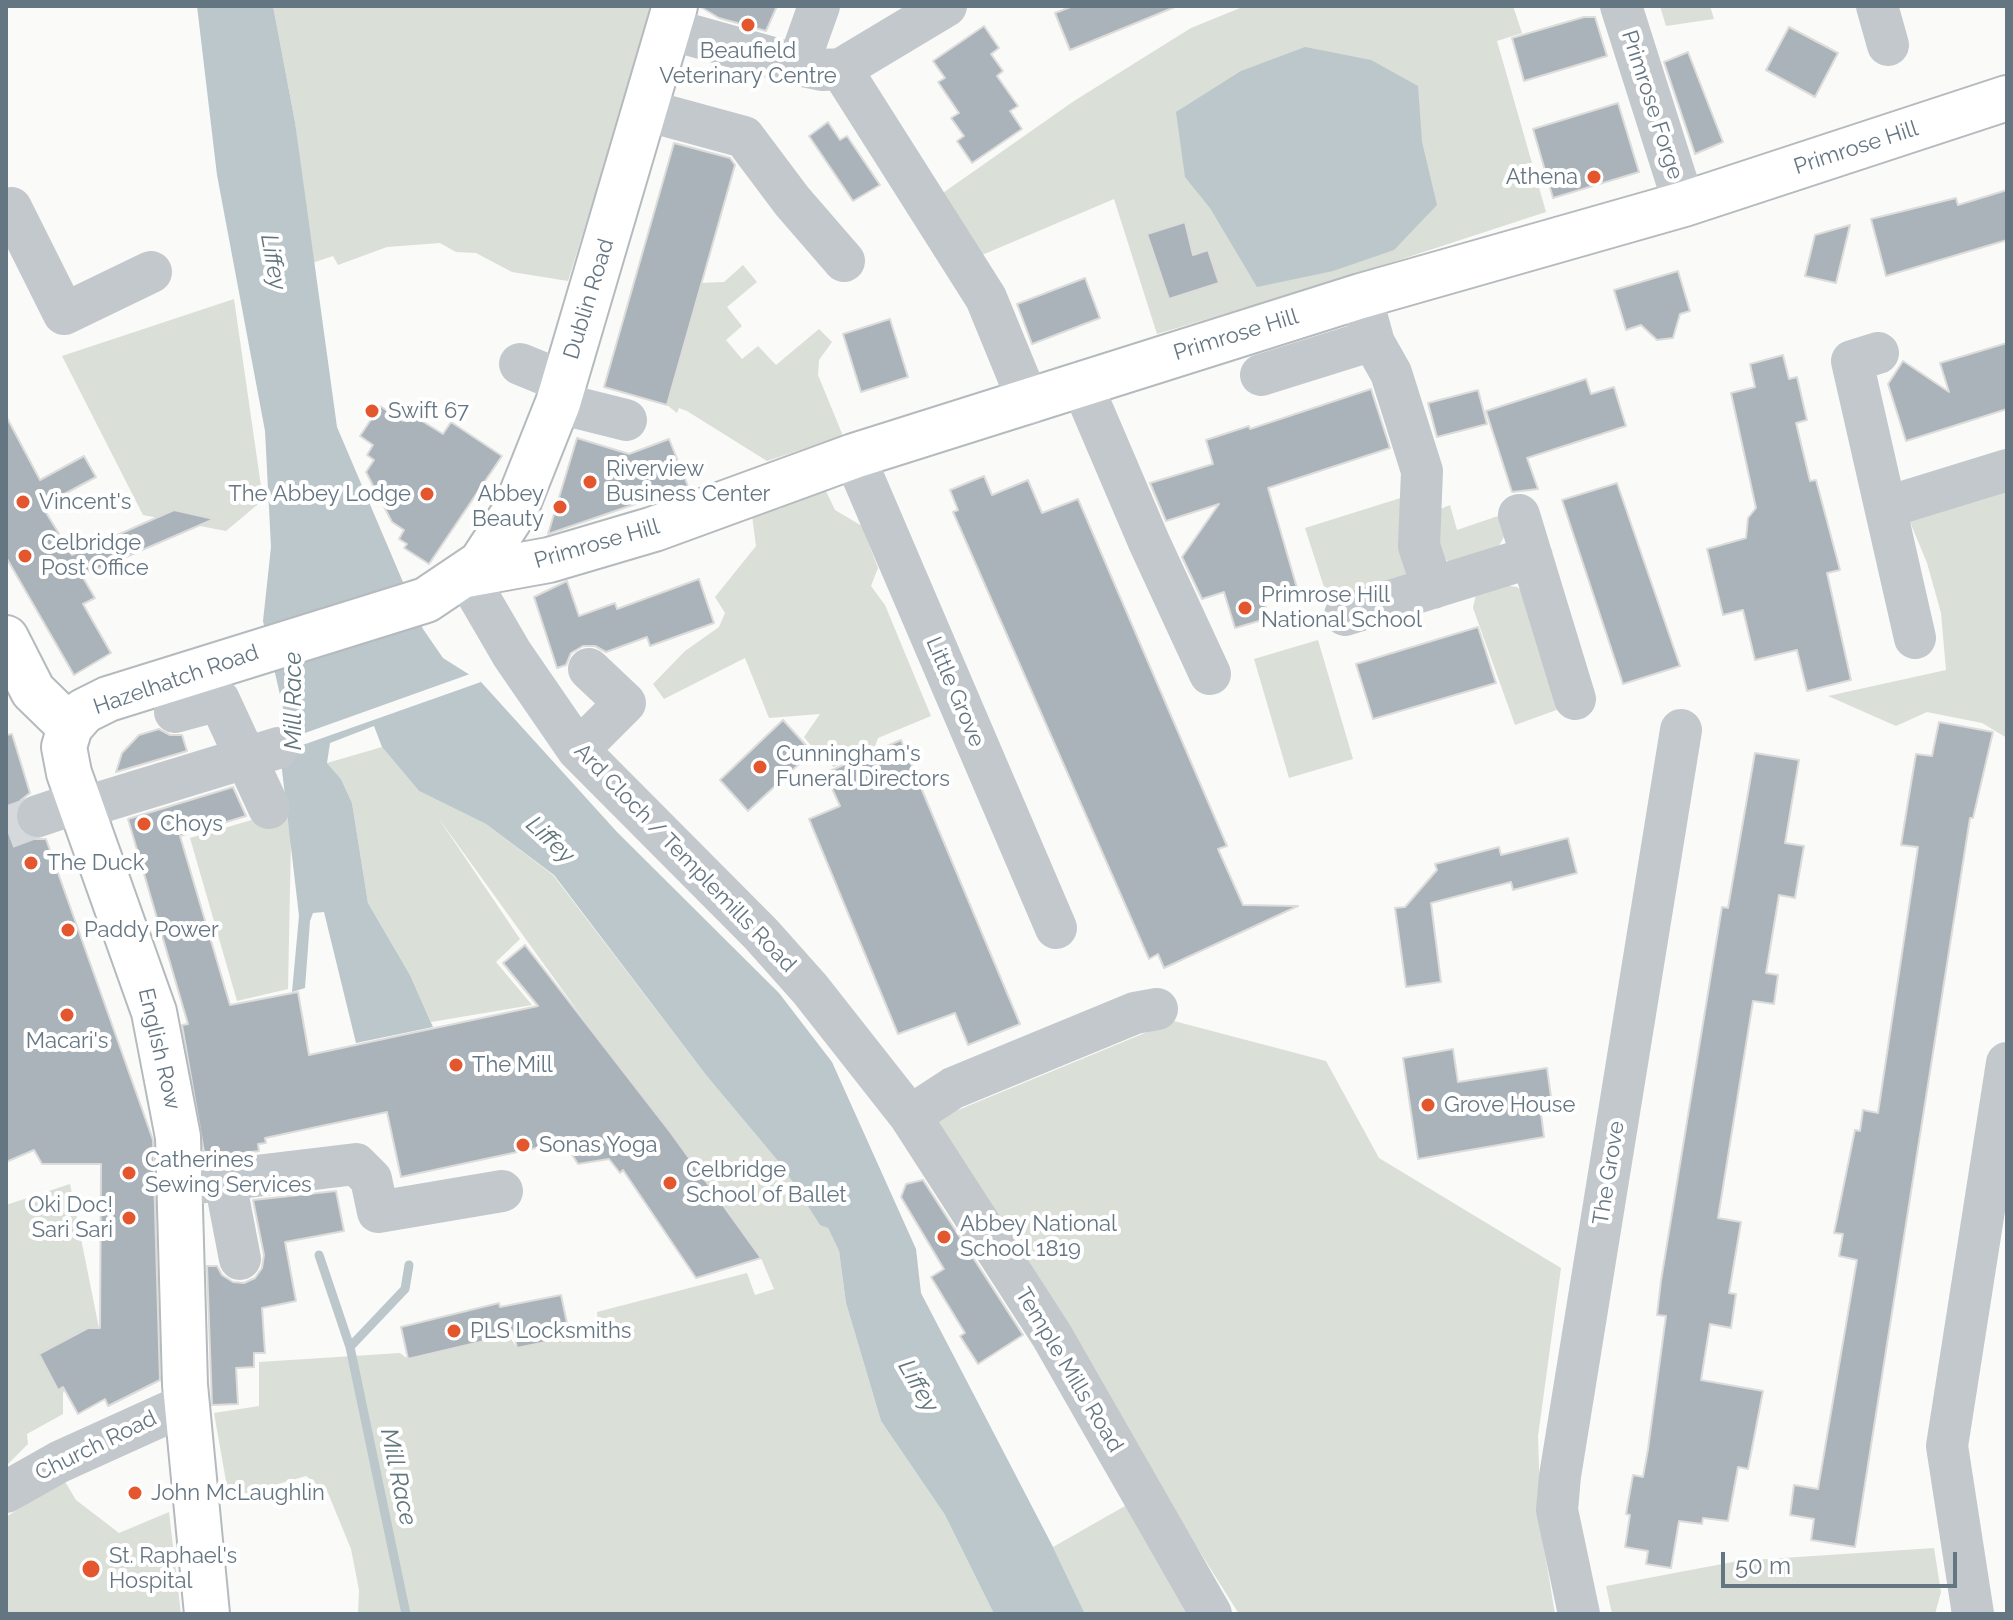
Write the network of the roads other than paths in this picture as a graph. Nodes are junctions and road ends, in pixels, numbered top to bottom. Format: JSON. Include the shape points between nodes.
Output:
{"nodes":[{"id":1,"x":819,"y":6,"type":"edge"},
{"id":2,"x":946,"y":6,"type":"edge"},
{"id":3,"x":1621,"y":6,"type":"edge"},
{"id":4,"x":1877,"y":6,"type":"edge"},
{"id":5,"x":672,"y":17,"type":"edge"},
{"id":6,"x":1888,"y":45,"type":"dead end"},
{"id":7,"x":798,"y":65,"type":"junction"},
{"id":8,"x":841,"y":69,"type":"junction"},
{"id":9,"x":2007,"y":98,"type":"edge"},
{"id":10,"x":645,"y":110,"type":"junction"},
{"id":11,"x":1684,"y":204,"type":"junction"},
{"id":12,"x":6,"y":210,"type":"edge"},
{"id":13,"x":844,"y":261,"type":"dead end"},
{"id":14,"x":151,"y":272,"type":"dead end"},
{"id":15,"x":1361,"y":296,"type":"junction"},
{"id":16,"x":1373,"y":340,"type":"junction"},
{"id":17,"x":1878,"y":353,"type":"dead end"},
{"id":18,"x":520,"y":364,"type":"dead end"},
{"id":19,"x":1261,"y":375,"type":"dead end"},
{"id":20,"x":1082,"y":385,"type":"junction"},
{"id":21,"x":561,"y":393,"type":"junction"},
{"id":22,"x":1029,"y":403,"type":"junction"},
{"id":23,"x":626,"y":420,"type":"dead end"},
{"id":24,"x":854,"y":456,"type":"junction"},
{"id":25,"x":2007,"y":470,"type":"edge"},
{"id":26,"x":1887,"y":507,"type":"junction"},
{"id":27,"x":1519,"y":515,"type":"dead end"},
{"id":28,"x":1532,"y":557,"type":"junction"},
{"id":29,"x":466,"y":575,"type":"junction"},
{"id":30,"x":1433,"y":588,"type":"junction"},
{"id":31,"x":1345,"y":615,"type":"dead end"},
{"id":32,"x":6,"y":638,"type":"edge"},
{"id":33,"x":1915,"y":638,"type":"dead end"},
{"id":34,"x":589,"y":669,"type":"dead end"},
{"id":35,"x":1210,"y":674,"type":"dead end"},
{"id":36,"x":1575,"y":699,"type":"dead end"},
{"id":37,"x":175,"y":712,"type":"dead end"},
{"id":38,"x":70,"y":727,"type":"junction"},
{"id":39,"x":1681,"y":730,"type":"dead end"},
{"id":40,"x":578,"y":750,"type":"junction"},
{"id":41,"x":262,"y":754,"type":"junction"},
{"id":42,"x":81,"y":805,"type":"junction"},
{"id":43,"x":269,"y":808,"type":"dead end"},
{"id":44,"x":38,"y":816,"type":"tunnel mouth"},
{"id":45,"x":1056,"y":928,"type":"dead end"},
{"id":46,"x":1157,"y":1009,"type":"dead end"},
{"id":47,"x":2007,"y":1063,"type":"edge"},
{"id":48,"x":901,"y":1104,"type":"junction"},
{"id":49,"x":225,"y":1181,"type":"junction"},
{"id":50,"x":181,"y":1185,"type":"junction"},
{"id":51,"x":502,"y":1191,"type":"dead end"},
{"id":52,"x":240,"y":1259,"type":"dead end"},
{"id":53,"x":186,"y":1394,"type":"junction"},
{"id":54,"x":6,"y":1492,"type":"edge"},
{"id":55,"x":207,"y":1614,"type":"edge"},
{"id":56,"x":1211,"y":1614,"type":"edge"},
{"id":57,"x":1579,"y":1614,"type":"edge"},
{"id":58,"x":1973,"y":1614,"type":"edge"}],
"edges":[{"from":1,"to":7,"type":"street"},
{"from":2,"to":8,"type":"street"},
{"from":3,"to":11,"type":"street","name":"Primrose Forge"},
{"from":4,"to":6,"type":"street"},
{"from":5,"to":7,"type":"street"},
{"from":5,"to":10,"type":"main road","name":"Dublin Road"},
{"from":7,"to":8,"type":"street"},
{"from":8,"to":22,"type":"street","via":[[986,298]]},
{"from":9,"to":11,"type":"main road","name":"Primrose Hill"},
{"from":10,"to":13,"type":"street","via":[[744,137]]},
{"from":10,"to":21,"type":"main road","name":"Dublin Road"},
{"from":11,"to":15,"type":"main road","name":"Primrose Hill"},
{"from":12,"to":14,"type":"street","via":[[11,208],[64,314]]},
{"from":15,"to":16,"type":"street"},
{"from":15,"to":20,"type":"main road","name":"Primrose Hill"},
{"from":16,"to":19,"type":"street"},
{"from":16,"to":30,"type":"street","via":[[1391,373],[1422,471],[1419,546]]},
{"from":17,"to":26,"type":"street","via":[[1852,361]]},
{"from":18,"to":21,"type":"street"},
{"from":20,"to":22,"type":"main road","name":"Primrose Hill"},
{"from":20,"to":35,"type":"street"},
{"from":21,"to":23,"type":"street"},
{"from":21,"to":29,"type":"main road","name":"Dublin Road","via":[[515,511],[498,541]]},
{"from":22,"to":24,"type":"main road","name":"Primrose Hill"},
{"from":24,"to":29,"type":"main road","name":"Primrose Hill","via":[[654,529],[549,560]]},
{"from":24,"to":45,"type":"street","name":"Little Grove"},
{"from":25,"to":26,"type":"street"},
{"from":26,"to":33,"type":"street"},
{"from":27,"to":28,"type":"street"},
{"from":28,"to":30,"type":"street"},
{"from":28,"to":36,"type":"street"},
{"from":29,"to":38,"type":"main road","name":"Hazelhatch Road","via":[[426,600],[108,699],[84,711]]},
{"from":29,"to":40,"type":"street","name":"Ard Cloch / Templemills Road"},
{"from":30,"to":31,"type":"street"},
{"from":32,"to":38,"type":"main road","via":[[33,691]]},
{"from":34,"to":40,"type":"street","via":[[625,703]]},
{"from":37,"to":41,"type":"street","via":[[219,700],[241,741]]},
{"from":38,"to":42,"type":"main road","name":"English Row","via":[[64,747]]},
{"from":39,"to":57,"type":"street","name":"The Grove","via":[[1560,1476],[1557,1510]]},
{"from":40,"to":48,"type":"street","name":"Ard Cloch / Templemills Road","via":[[761,934]]},
{"from":41,"to":42,"type":"street"},
{"from":41,"to":43,"type":"street"},
{"from":42,"to":44,"type":"street"},
{"from":42,"to":50,"type":"main road","name":"English Row","via":[[154,1012],[178,1137]]},
{"from":46,"to":48,"type":"street"},
{"from":47,"to":58,"type":"street","via":[[1947,1446]]},
{"from":48,"to":56,"type":"street","name":"Temple Mills Road","via":[[1052,1336]]},
{"from":49,"to":50,"type":"street"},
{"from":49,"to":51,"type":"street","via":[[356,1164],[371,1179],[378,1212]]},
{"from":49,"to":52,"type":"street"},
{"from":50,"to":53,"type":"main road","name":"English Row"},
{"from":53,"to":54,"type":"street","name":"Church Road"},
{"from":53,"to":55,"type":"main road","name":"English Row"}]}
